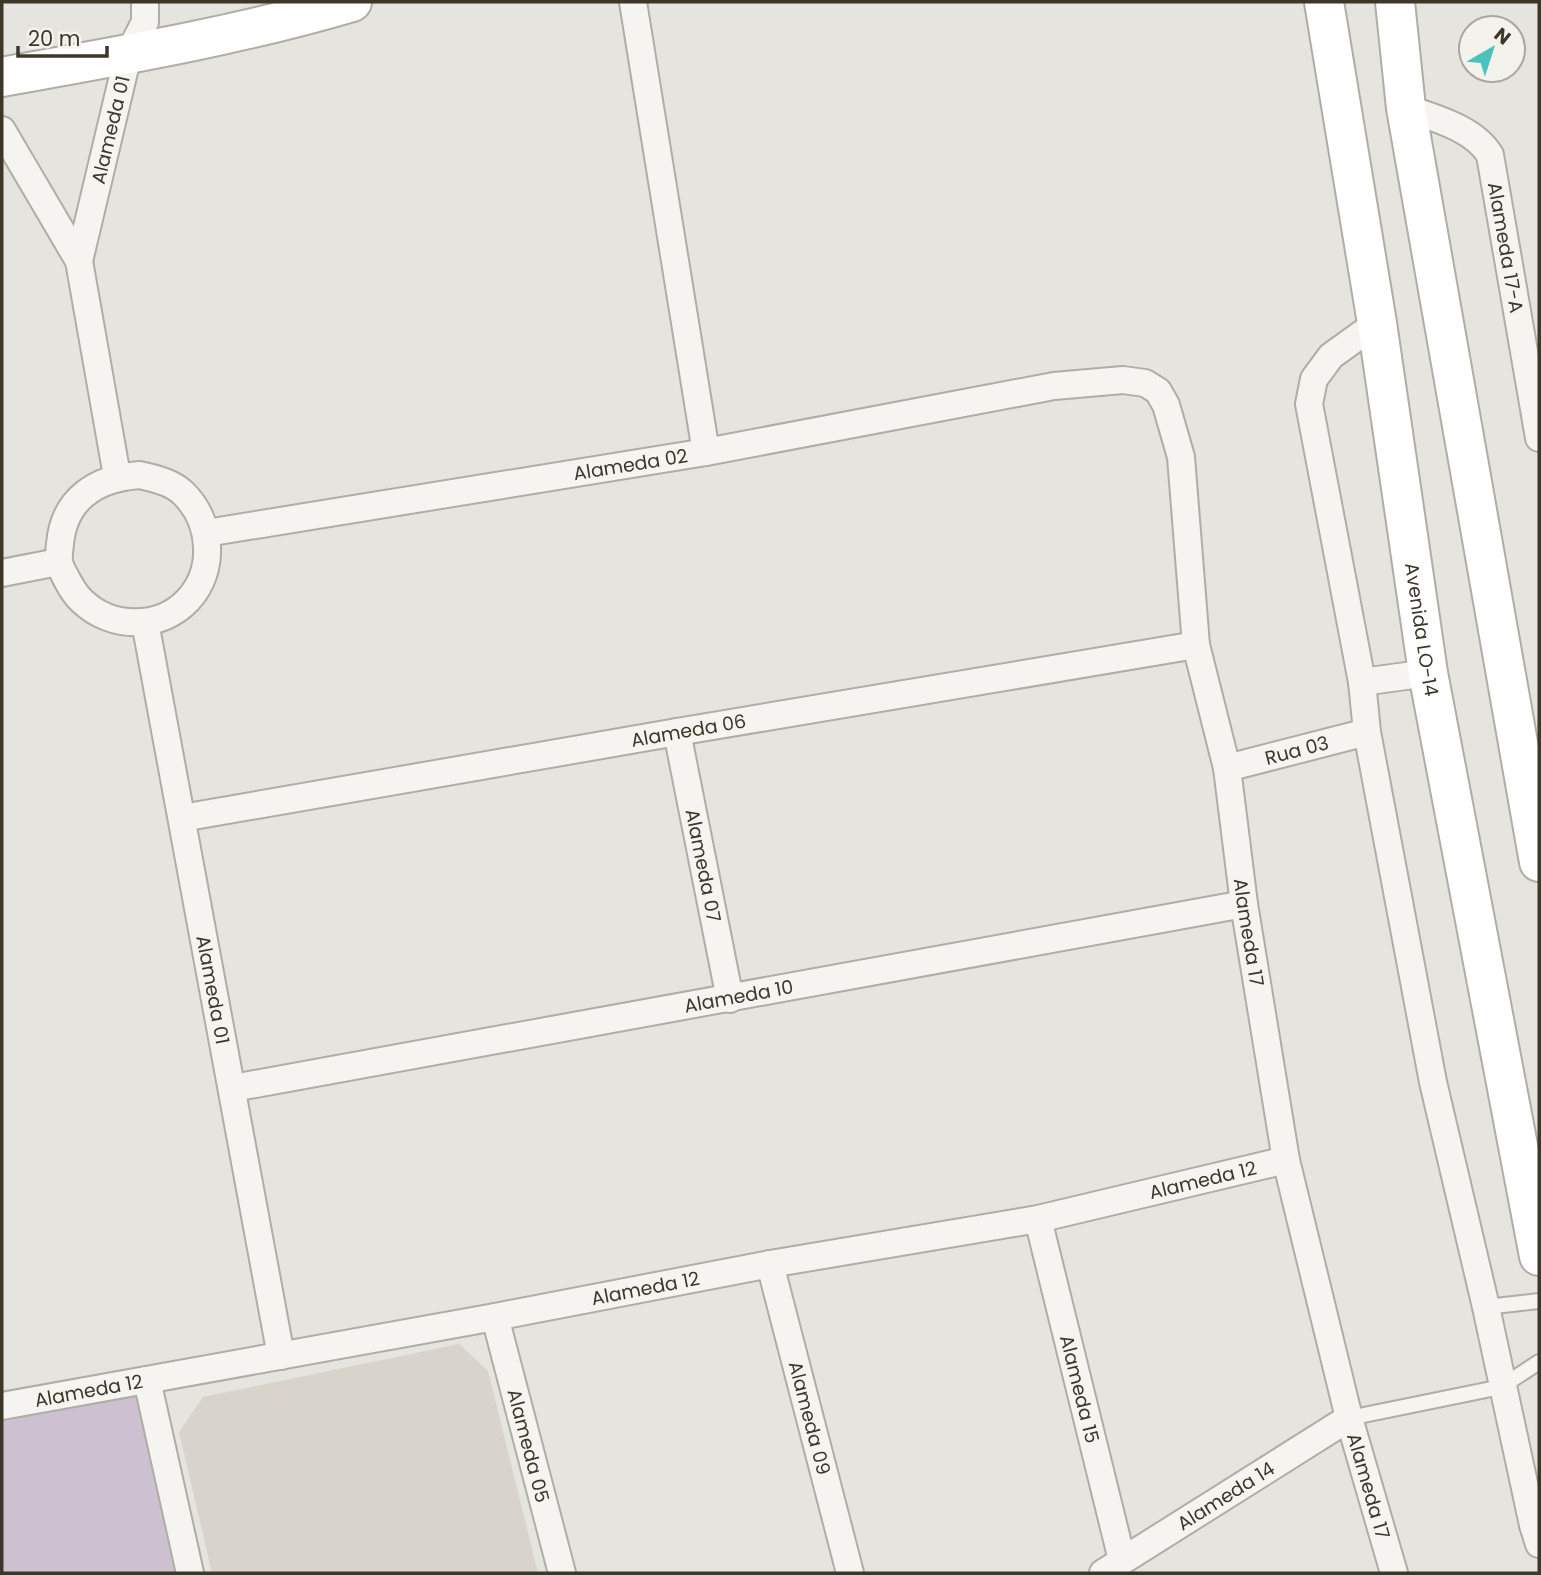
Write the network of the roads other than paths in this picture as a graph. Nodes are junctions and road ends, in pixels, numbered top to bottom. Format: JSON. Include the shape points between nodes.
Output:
{"nodes":[{"id":1,"x":145,"y":2,"type":"edge"},
{"id":2,"x":352,"y":2,"type":"edge"},
{"id":3,"x":633,"y":2,"type":"edge"},
{"id":4,"x":1324,"y":2,"type":"edge"},
{"id":5,"x":1395,"y":2,"type":"edge"},
{"id":6,"x":128,"y":55,"type":"junction"},
{"id":7,"x":2,"y":77,"type":"edge"},
{"id":8,"x":1406,"y":108,"type":"junction"},
{"id":9,"x":2,"y":130,"type":"edge"},
{"id":10,"x":79,"y":261,"type":"junction"},
{"id":11,"x":1377,"y":323,"type":"junction"},
{"id":12,"x":1054,"y":386,"type":"joint"},
{"id":13,"x":1539,"y":438,"type":"edge"},
{"id":14,"x":706,"y":452,"type":"junction"},
{"id":15,"x":117,"y":477,"type":"junction"},
{"id":16,"x":206,"y":533,"type":"junction"},
{"id":17,"x":58,"y":562,"type":"junction"},
{"id":18,"x":2,"y":573,"type":"edge"},
{"id":19,"x":145,"y":622,"type":"junction"},
{"id":20,"x":1196,"y":645,"type":"junction"},
{"id":21,"x":1428,"y":673,"type":"junction"},
{"id":22,"x":1362,"y":682,"type":"junction"},
{"id":23,"x":677,"y":732,"type":"junction"},
{"id":24,"x":1367,"y":732,"type":"junction"},
{"id":25,"x":1227,"y":768,"type":"junction"},
{"id":26,"x":182,"y":818,"type":"junction"},
{"id":27,"x":1539,"y":862,"type":"edge"},
{"id":28,"x":1244,"y":904,"type":"junction"},
{"id":29,"x":730,"y":999,"type":"junction"},
{"id":30,"x":233,"y":1088,"type":"junction"},
{"id":31,"x":1286,"y":1160,"type":"junction"},
{"id":32,"x":1038,"y":1219,"type":"junction"},
{"id":33,"x":1539,"y":1256,"type":"edge"},
{"id":34,"x":770,"y":1264,"type":"junction"},
{"id":35,"x":1539,"y":1301,"type":"edge"},
{"id":36,"x":1486,"y":1307,"type":"junction"},
{"id":37,"x":495,"y":1317,"type":"junction"},
{"id":38,"x":281,"y":1356,"type":"junction"},
{"id":39,"x":1539,"y":1362,"type":"edge"},
{"id":40,"x":147,"y":1380,"type":"junction"},
{"id":41,"x":1502,"y":1387,"type":"junction"},
{"id":42,"x":3,"y":1399,"type":"edge"},
{"id":43,"x":1349,"y":1418,"type":"junction"},
{"id":44,"x":1539,"y":1544,"type":"edge"},
{"id":45,"x":1112,"y":1566,"type":"edge"},
{"id":46,"x":190,"y":1573,"type":"edge"},
{"id":47,"x":562,"y":1573,"type":"edge"},
{"id":48,"x":850,"y":1573,"type":"edge"},
{"id":49,"x":1394,"y":1573,"type":"edge"}],
"edges":[{"from":1,"to":6,"type":"street","name":"Alameda 01","via":[[145,22]]},
{"from":2,"to":6,"type":"street"},
{"from":3,"to":14,"type":"street"},
{"from":4,"to":11,"type":"street","name":"Avenida LO-14"},
{"from":5,"to":8,"type":"street"},
{"from":6,"to":7,"type":"street"},
{"from":6,"to":10,"type":"street","name":"Alameda 01"},
{"from":8,"to":13,"type":"street","name":"Alameda 17-A","via":[[1455,127],[1485,146],[1490,155]]},
{"from":8,"to":27,"type":"street"},
{"from":9,"to":10,"type":"street","name":"Alameda 01"},
{"from":10,"to":15,"type":"street","name":"Alameda 01"},
{"from":11,"to":21,"type":"street","name":"Avenida LO-14"},
{"from":11,"to":22,"type":"street","via":[[1331,356],[1314,379],[1309,404]]},
{"from":12,"to":14,"type":"street","name":"Alameda 02"},
{"from":12,"to":20,"type":"street","name":"Alameda 17","via":[[1123,380],[1145,383],[1158,391],[1166,405],[1181,457]]},
{"from":14,"to":16,"type":"street","name":"Alameda 02"},
{"from":15,"to":16,"type":"street","via":[[140,475],[183,493],[198,511]]},
{"from":15,"to":17,"type":"street","via":[[96,485],[79,499],[67,517]]},
{"from":16,"to":19,"type":"street","via":[[208,557],[201,581],[188,601],[168,615]]},
{"from":17,"to":18,"type":"street"},
{"from":17,"to":19,"type":"street","via":[[81,600],[100,614],[122,622]]},
{"from":19,"to":26,"type":"street","name":"Alameda 01"},
{"from":20,"to":23,"type":"street","name":"Alameda 06"},
{"from":20,"to":25,"type":"street","name":"Alameda 17"},
{"from":21,"to":22,"type":"street"},
{"from":21,"to":33,"type":"street","name":"Avenida LO-14"},
{"from":22,"to":24,"type":"street"},
{"from":23,"to":26,"type":"street","name":"Alameda 06"},
{"from":23,"to":29,"type":"street","name":"Alameda 07"},
{"from":24,"to":25,"type":"street","name":"Rua 03"},
{"from":24,"to":36,"type":"street","via":[[1433,1082]]},
{"from":25,"to":28,"type":"street","name":"Alameda 17"},
{"from":26,"to":30,"type":"street","name":"Alameda 01"},
{"from":28,"to":29,"type":"street","name":"Alameda 10"},
{"from":28,"to":31,"type":"street","name":"Alameda 17"},
{"from":29,"to":30,"type":"street","name":"Alameda 10"},
{"from":30,"to":38,"type":"street","name":"Alameda 01"},
{"from":31,"to":32,"type":"street","name":"Alameda 12"},
{"from":31,"to":43,"type":"street","name":"Alameda 17"},
{"from":32,"to":34,"type":"street","name":"Alameda 12"},
{"from":32,"to":45,"type":"street","name":"Alameda 15"},
{"from":34,"to":37,"type":"street","name":"Alameda 12"},
{"from":34,"to":48,"type":"street","name":"Alameda 09"},
{"from":35,"to":36,"type":"lane"},
{"from":36,"to":41,"type":"street"},
{"from":37,"to":38,"type":"street","name":"Alameda 12"},
{"from":37,"to":47,"type":"street","name":"Alameda 05"},
{"from":38,"to":40,"type":"street","name":"Alameda 12"},
{"from":39,"to":41,"type":"lane"},
{"from":40,"to":42,"type":"street","name":"Alameda 12"},
{"from":40,"to":46,"type":"street"},
{"from":41,"to":43,"type":"lane"},
{"from":41,"to":44,"type":"street"},
{"from":43,"to":45,"type":"street","name":"Alameda 14"},
{"from":43,"to":49,"type":"street","name":"Alameda 17"}]}
